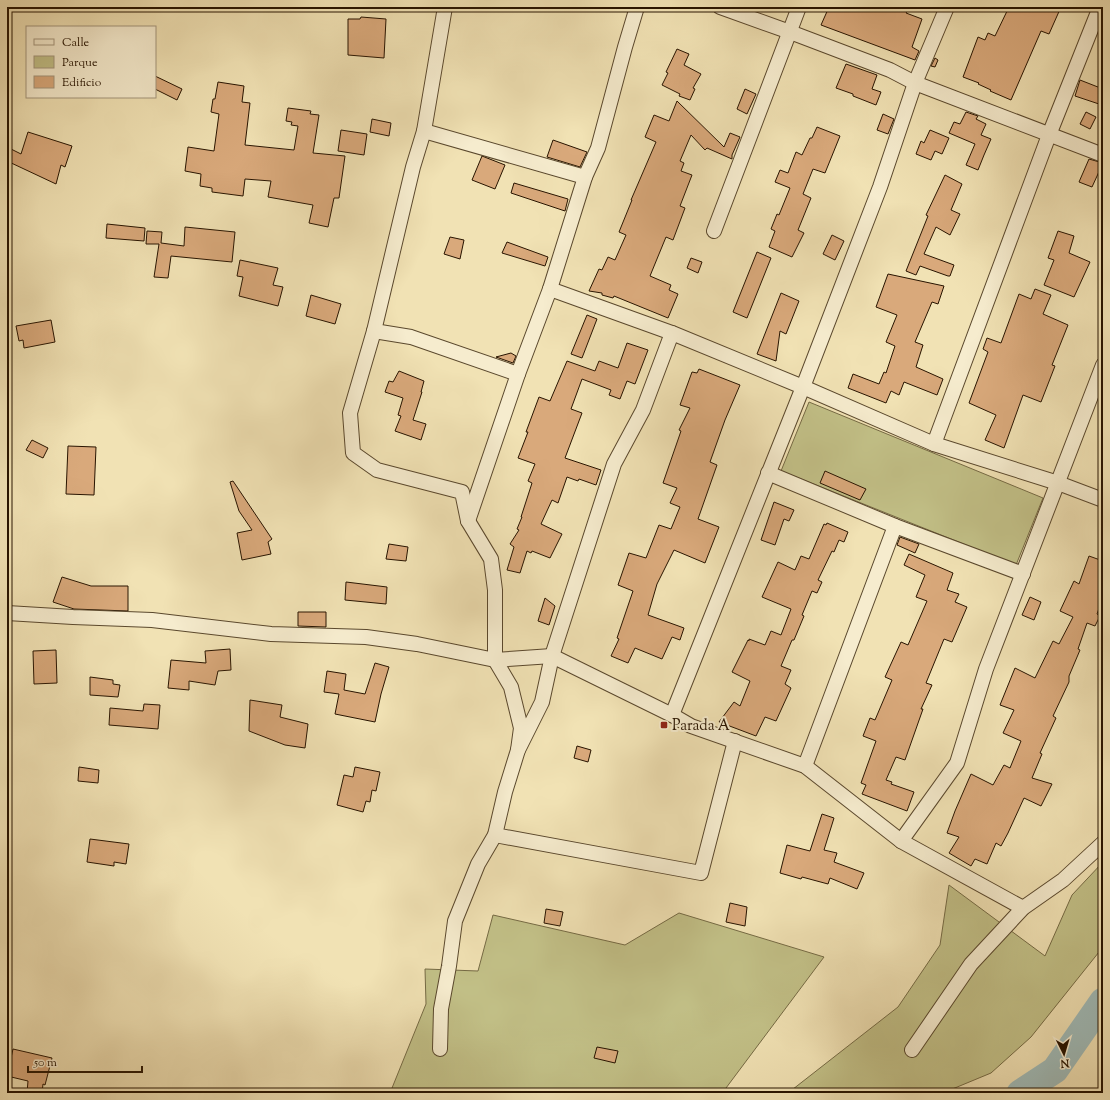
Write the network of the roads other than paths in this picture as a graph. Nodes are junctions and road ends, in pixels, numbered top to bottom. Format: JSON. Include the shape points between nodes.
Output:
{"nodes":[{"id":1,"x":445,"y":7,"type":"edge"},
{"id":2,"x":637,"y":7,"type":"edge"},
{"id":3,"x":720,"y":7,"type":"edge"},
{"id":4,"x":799,"y":7,"type":"edge"},
{"id":5,"x":947,"y":7,"type":"edge"},
{"id":6,"x":1100,"y":7,"type":"edge"},
{"id":7,"x":790,"y":32,"type":"junction"},
{"id":8,"x":915,"y":83,"type":"junction"},
{"id":9,"x":424,"y":131,"type":"junction"},
{"id":10,"x":1049,"y":135,"type":"junction"},
{"id":11,"x":1103,"y":155,"type":"edge"},
{"id":12,"x":585,"y":178,"type":"junction"},
{"id":13,"x":714,"y":230,"type":"dead end"},
{"id":14,"x":550,"y":289,"type":"junction"},
{"id":15,"x":374,"y":331,"type":"junction"},
{"id":16,"x":672,"y":333,"type":"junction"},
{"id":17,"x":1103,"y":365,"type":"edge"},
{"id":18,"x":518,"y":374,"type":"junction"},
{"id":19,"x":803,"y":387,"type":"junction"},
{"id":20,"x":934,"y":444,"type":"junction"},
{"id":21,"x":768,"y":473,"type":"junction"},
{"id":22,"x":1058,"y":483,"type":"junction"},
{"id":23,"x":1103,"y":500,"type":"edge"},
{"id":24,"x":468,"y":521,"type":"junction"},
{"id":25,"x":895,"y":526,"type":"junction"},
{"id":26,"x":1023,"y":574,"type":"junction"},
{"id":27,"x":7,"y":613,"type":"edge"},
{"id":28,"x":552,"y":656,"type":"junction"},
{"id":29,"x":494,"y":660,"type":"junction"},
{"id":30,"x":672,"y":715,"type":"junction"},
{"id":31,"x":735,"y":742,"type":"junction"},
{"id":32,"x":518,"y":750,"type":"junction"},
{"id":33,"x":805,"y":766,"type":"junction"},
{"id":34,"x":495,"y":835,"type":"junction"},
{"id":35,"x":901,"y":840,"type":"junction"},
{"id":36,"x":1103,"y":843,"type":"edge"},
{"id":37,"x":1023,"y":908,"type":"junction"},
{"id":38,"x":440,"y":1049,"type":"dead end"},
{"id":39,"x":912,"y":1050,"type":"dead end"}],
"edges":[{"from":1,"to":9,"type":"street"},
{"from":2,"to":12,"type":"street","via":[[598,148]]},
{"from":3,"to":7,"type":"street"},
{"from":4,"to":7,"type":"street"},
{"from":5,"to":8,"type":"street"},
{"from":6,"to":10,"type":"street"},
{"from":7,"to":8,"type":"street","via":[[890,70]]},
{"from":7,"to":13,"type":"street"},
{"from":8,"to":10,"type":"street"},
{"from":8,"to":19,"type":"street","via":[[880,187]]},
{"from":9,"to":12,"type":"street"},
{"from":9,"to":15,"type":"street"},
{"from":10,"to":11,"type":"street"},
{"from":10,"to":20,"type":"street"},
{"from":12,"to":14,"type":"street"},
{"from":14,"to":16,"type":"street"},
{"from":14,"to":18,"type":"street"},
{"from":15,"to":18,"type":"street","via":[[411,337]]},
{"from":15,"to":24,"type":"street","via":[[350,413],[353,453],[377,470],[462,492]]},
{"from":16,"to":19,"type":"street"},
{"from":16,"to":28,"type":"street","via":[[643,410],[614,464]]},
{"from":17,"to":22,"type":"street"},
{"from":18,"to":24,"type":"street"},
{"from":19,"to":20,"type":"street"},
{"from":19,"to":21,"type":"street"},
{"from":20,"to":22,"type":"street"},
{"from":21,"to":25,"type":"street"},
{"from":21,"to":30,"type":"street"},
{"from":22,"to":23,"type":"street"},
{"from":22,"to":26,"type":"street"},
{"from":24,"to":29,"type":"street","via":[[491,559],[495,590]]},
{"from":25,"to":26,"type":"street"},
{"from":25,"to":33,"type":"street"},
{"from":26,"to":35,"type":"street","via":[[986,669],[957,763]]},
{"from":27,"to":29,"type":"street","via":[[152,620],[271,634],[366,637],[417,644]]},
{"from":28,"to":29,"type":"street"},
{"from":28,"to":30,"type":"street"},
{"from":28,"to":32,"type":"street","via":[[542,702]]},
{"from":29,"to":32,"type":"street","via":[[511,687],[521,728]]},
{"from":30,"to":31,"type":"street","via":[[691,726]]},
{"from":31,"to":33,"type":"street"},
{"from":31,"to":34,"type":"street","via":[[701,873]]},
{"from":32,"to":34,"type":"street"},
{"from":33,"to":35,"type":"street"},
{"from":34,"to":38,"type":"street","via":[[478,864],[454,921],[441,1009]]},
{"from":35,"to":37,"type":"street"},
{"from":36,"to":37,"type":"street","via":[[1063,880]]},
{"from":37,"to":39,"type":"street","via":[[971,964]]}]}
